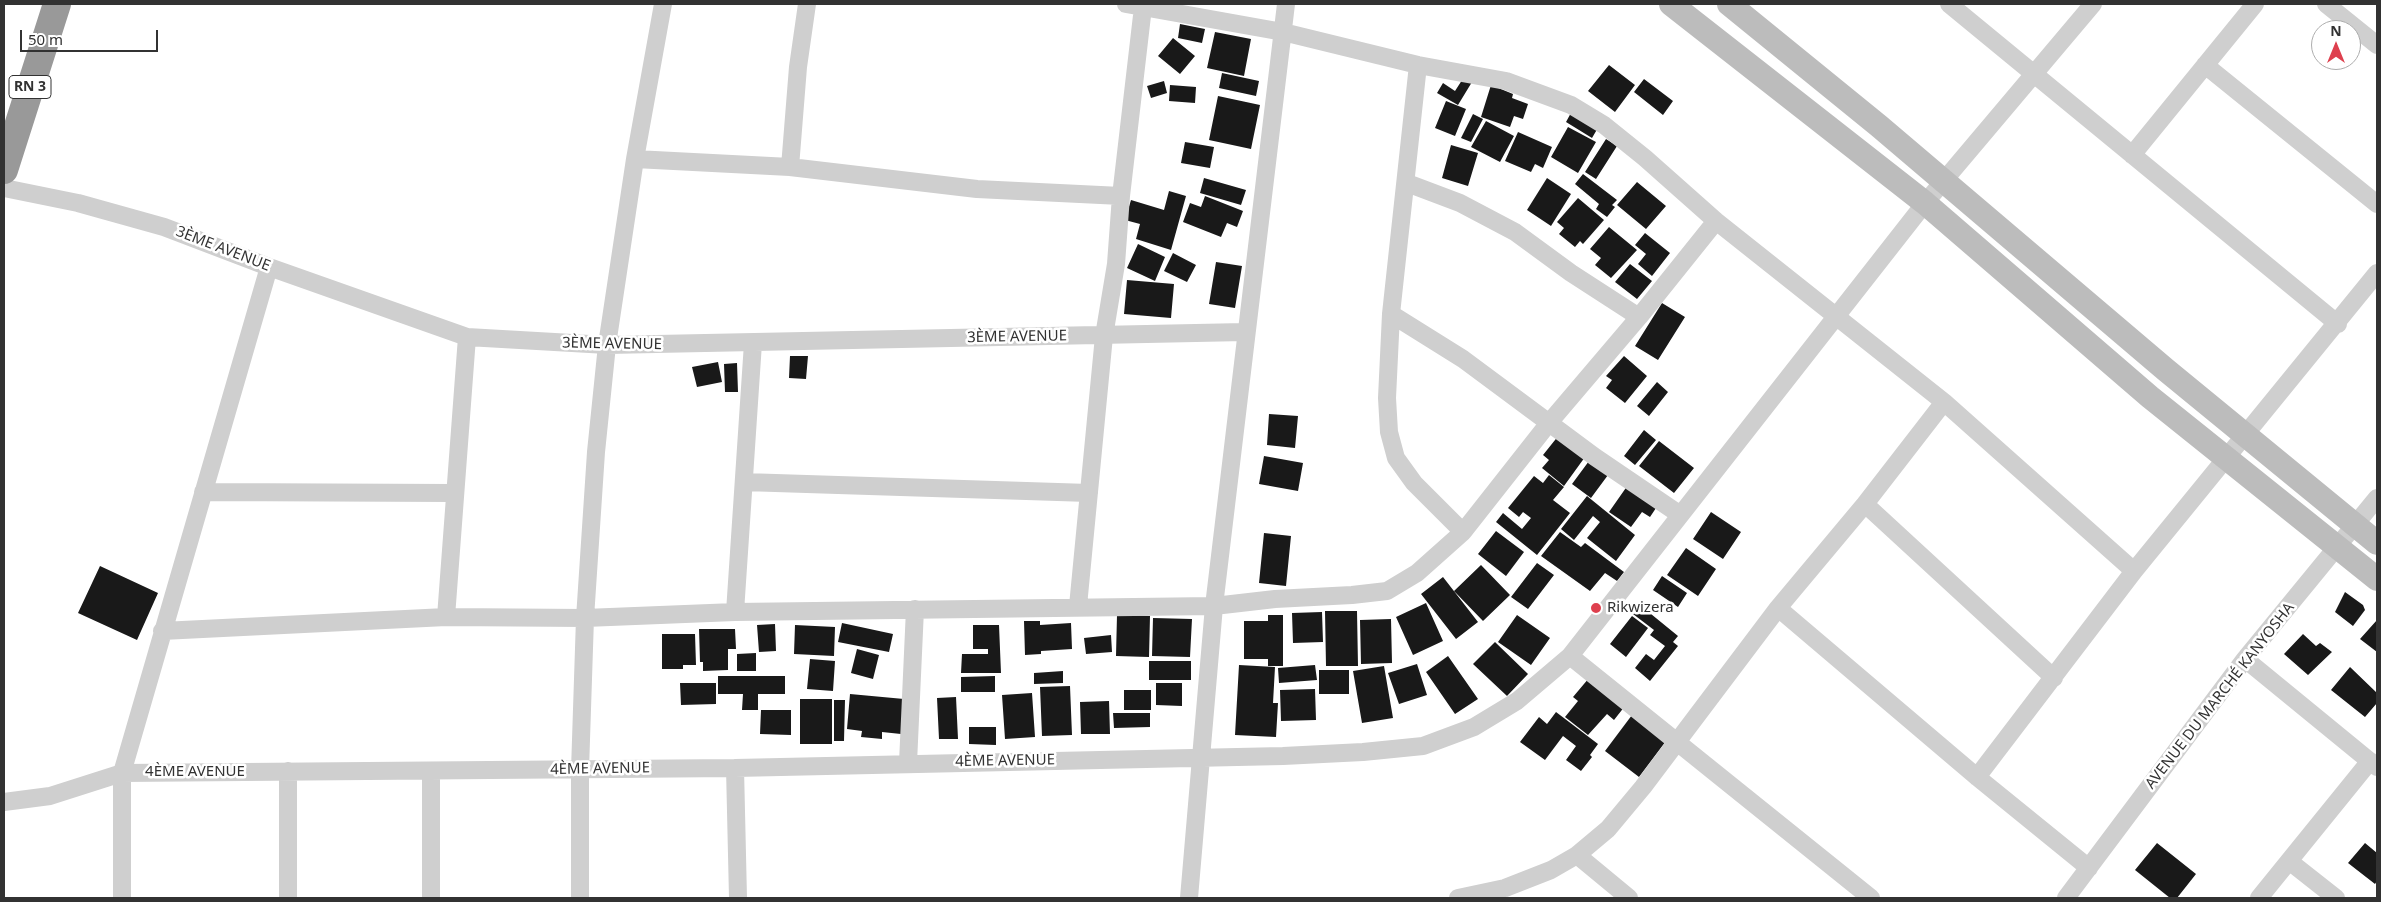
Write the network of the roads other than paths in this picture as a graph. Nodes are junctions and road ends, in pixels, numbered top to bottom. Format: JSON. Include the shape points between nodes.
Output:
{"nodes":[{"id":1,"x":57,"y":4,"type":"edge"},
{"id":2,"x":663,"y":4,"type":"edge"},
{"id":3,"x":807,"y":4,"type":"edge"},
{"id":4,"x":1286,"y":4,"type":"edge"},
{"id":5,"x":1671,"y":4,"type":"edge"},
{"id":6,"x":1729,"y":4,"type":"edge"},
{"id":7,"x":1949,"y":4,"type":"edge"},
{"id":8,"x":2093,"y":4,"type":"edge"},
{"id":9,"x":2255,"y":4,"type":"edge"},
{"id":10,"x":2326,"y":4,"type":"edge"},
{"id":11,"x":1135,"y":5,"type":"edge"},
{"id":12,"x":1283,"y":32,"type":"junction"},
{"id":13,"x":2377,"y":45,"type":"edge"},
{"id":14,"x":1418,"y":65,"type":"junction"},
{"id":15,"x":2205,"y":65,"type":"junction"},
{"id":16,"x":2034,"y":72,"type":"junction"},
{"id":17,"x":2132,"y":155,"type":"junction"},
{"id":18,"x":635,"y":159,"type":"junction"},
{"id":19,"x":790,"y":167,"type":"junction"},
{"id":20,"x":4,"y":172,"type":"edge"},
{"id":21,"x":1943,"y":182,"type":"junction"},
{"id":22,"x":1407,"y":183,"type":"junction"},
{"id":23,"x":1121,"y":196,"type":"junction"},
{"id":24,"x":1925,"y":203,"type":"junction"},
{"id":25,"x":2377,"y":204,"type":"edge"},
{"id":26,"x":1716,"y":221,"type":"junction"},
{"id":27,"x":269,"y":267,"type":"junction"},
{"id":28,"x":2377,"y":273,"type":"edge"},
{"id":29,"x":1391,"y":314,"type":"junction"},
{"id":30,"x":1835,"y":315,"type":"junction"},
{"id":31,"x":1639,"y":317,"type":"junction"},
{"id":32,"x":2338,"y":324,"type":"junction"},
{"id":33,"x":1245,"y":332,"type":"junction"},
{"id":34,"x":1104,"y":336,"type":"junction"},
{"id":35,"x":467,"y":337,"type":"junction"},
{"id":36,"x":753,"y":343,"type":"junction"},
{"id":37,"x":607,"y":345,"type":"junction"},
{"id":38,"x":1944,"y":402,"type":"junction"},
{"id":39,"x":1548,"y":424,"type":"junction"},
{"id":40,"x":2245,"y":434,"type":"junction"},
{"id":41,"x":2226,"y":456,"type":"junction"},
{"id":42,"x":744,"y":482,"type":"junction"},
{"id":43,"x":203,"y":492,"type":"junction"},
{"id":44,"x":454,"y":493,"type":"junction"},
{"id":45,"x":1089,"y":493,"type":"junction"},
{"id":46,"x":2377,"y":498,"type":"edge"},
{"id":47,"x":1865,"y":504,"type":"junction"},
{"id":48,"x":1679,"y":514,"type":"junction"},
{"id":49,"x":2355,"y":525,"type":"junction"},
{"id":50,"x":1463,"y":532,"type":"junction"},
{"id":51,"x":2377,"y":543,"type":"edge"},
{"id":52,"x":2338,"y":546,"type":"junction"},
{"id":53,"x":2134,"y":571,"type":"junction"},
{"id":54,"x":2377,"y":579,"type":"edge"},
{"id":55,"x":1078,"y":606,"type":"junction"},
{"id":56,"x":1214,"y":606,"type":"junction"},
{"id":57,"x":1778,"y":608,"type":"junction"},
{"id":58,"x":915,"y":609,"type":"junction"},
{"id":59,"x":735,"y":612,"type":"junction"},
{"id":60,"x":446,"y":617,"type":"junction"},
{"id":61,"x":585,"y":618,"type":"junction"},
{"id":62,"x":162,"y":631,"type":"junction"},
{"id":63,"x":1570,"y":656,"type":"junction"},
{"id":64,"x":2245,"y":659,"type":"junction"},
{"id":65,"x":2054,"y":678,"type":"junction"},
{"id":66,"x":1677,"y":740,"type":"junction"},
{"id":67,"x":1200,"y":757,"type":"junction"},
{"id":68,"x":908,"y":763,"type":"junction"},
{"id":69,"x":2374,"y":764,"type":"edge"},
{"id":70,"x":735,"y":768,"type":"junction"},
{"id":71,"x":580,"y":770,"type":"junction"},
{"id":72,"x":431,"y":771,"type":"junction"},
{"id":73,"x":288,"y":772,"type":"junction"},
{"id":74,"x":122,"y":773,"type":"junction"},
{"id":75,"x":1977,"y":777,"type":"junction"},
{"id":76,"x":4,"y":802,"type":"edge"},
{"id":77,"x":1577,"y":855,"type":"junction"},
{"id":78,"x":2289,"y":861,"type":"junction"},
{"id":79,"x":2090,"y":868,"type":"junction"},
{"id":80,"x":122,"y":898,"type":"edge"},
{"id":81,"x":288,"y":898,"type":"edge"},
{"id":82,"x":431,"y":898,"type":"edge"},
{"id":83,"x":580,"y":898,"type":"edge"},
{"id":84,"x":738,"y":898,"type":"edge"},
{"id":85,"x":1188,"y":898,"type":"edge"},
{"id":86,"x":1458,"y":898,"type":"edge"},
{"id":87,"x":1629,"y":898,"type":"edge"},
{"id":88,"x":1871,"y":898,"type":"edge"},
{"id":89,"x":2066,"y":898,"type":"edge"},
{"id":90,"x":2259,"y":898,"type":"edge"},
{"id":91,"x":2336,"y":898,"type":"edge"}],
"edges":[{"from":1,"to":20,"type":"highway","number":"RN 3"},
{"from":2,"to":18,"type":"street"},
{"from":3,"to":19,"type":"street","via":[[798,66]]},
{"from":4,"to":12,"type":"street"},
{"from":5,"to":24,"type":"street"},
{"from":6,"to":21,"type":"street"},
{"from":7,"to":16,"type":"street"},
{"from":8,"to":16,"type":"street","name":"4ÈME AVENUE"},
{"from":9,"to":15,"type":"street"},
{"from":10,"to":13,"type":"street"},
{"from":11,"to":12,"type":"street"},
{"from":11,"to":23,"type":"street"},
{"from":12,"to":14,"type":"street"},
{"from":12,"to":33,"type":"street"},
{"from":14,"to":22,"type":"street"},
{"from":14,"to":26,"type":"street","via":[[1506,81],[1571,105],[1604,125]]},
{"from":15,"to":17,"type":"street"},
{"from":15,"to":25,"type":"street"},
{"from":16,"to":17,"type":"street"},
{"from":16,"to":21,"type":"street","name":"4ÈME AVENUE"},
{"from":17,"to":32,"type":"street"},
{"from":18,"to":19,"type":"street"},
{"from":18,"to":37,"type":"street"},
{"from":19,"to":23,"type":"street","via":[[977,189]]},
{"from":20,"to":27,"type":"street","name":"3ÈME AVENUE","via":[[78,203],[164,226]]},
{"from":21,"to":24,"type":"street","name":"4ÈME AVENUE"},
{"from":21,"to":40,"type":"street"},
{"from":22,"to":29,"type":"street"},
{"from":22,"to":31,"type":"street","via":[[1460,203],[1515,232]]},
{"from":23,"to":34,"type":"street","via":[[1116,264]]},
{"from":24,"to":30,"type":"street","name":"4ÈME AVENUE"},
{"from":24,"to":41,"type":"street","via":[[2150,396]]},
{"from":26,"to":30,"type":"street"},
{"from":26,"to":31,"type":"street"},
{"from":27,"to":35,"type":"street","name":"3ÈME AVENUE"},
{"from":27,"to":43,"type":"street"},
{"from":28,"to":32,"type":"street"},
{"from":29,"to":39,"type":"street","via":[[1463,359]]},
{"from":29,"to":50,"type":"street","via":[[1387,398],[1389,432],[1396,458],[1414,483]]},
{"from":30,"to":38,"type":"street"},
{"from":30,"to":48,"type":"street","name":"4ÈME AVENUE"},
{"from":31,"to":39,"type":"street"},
{"from":32,"to":40,"type":"street"},
{"from":33,"to":34,"type":"street","name":"3ÈME AVENUE"},
{"from":33,"to":56,"type":"street"},
{"from":34,"to":36,"type":"street","name":"3ÈME AVENUE"},
{"from":34,"to":45,"type":"street"},
{"from":35,"to":37,"type":"street","name":"3ÈME AVENUE"},
{"from":35,"to":44,"type":"street"},
{"from":36,"to":37,"type":"street","name":"3ÈME AVENUE"},
{"from":36,"to":42,"type":"street"},
{"from":37,"to":61,"type":"street"},
{"from":38,"to":47,"type":"street"},
{"from":38,"to":53,"type":"street"},
{"from":39,"to":48,"type":"street"},
{"from":39,"to":50,"type":"street"},
{"from":40,"to":41,"type":"street"},
{"from":40,"to":49,"type":"street"},
{"from":41,"to":52,"type":"street"},
{"from":41,"to":53,"type":"street"},
{"from":42,"to":45,"type":"street"},
{"from":42,"to":59,"type":"street"},
{"from":43,"to":44,"type":"street"},
{"from":43,"to":62,"type":"street"},
{"from":44,"to":60,"type":"street"},
{"from":45,"to":55,"type":"street"},
{"from":46,"to":49,"type":"street","name":"AVENUE DU MARCHÉ KANYOSHA"},
{"from":47,"to":57,"type":"street"},
{"from":47,"to":65,"type":"street"},
{"from":48,"to":63,"type":"street","name":"4ÈME AVENUE"},
{"from":49,"to":51,"type":"street"},
{"from":49,"to":52,"type":"street","name":"AVENUE DU MARCHÉ KANYOSHA"},
{"from":50,"to":56,"type":"street","via":[[1417,573],[1387,590]]},
{"from":52,"to":54,"type":"street"},
{"from":52,"to":64,"type":"street","name":"AVENUE DU MARCHÉ KANYOSHA"},
{"from":53,"to":65,"type":"street"},
{"from":55,"to":56,"type":"street"},
{"from":55,"to":58,"type":"street"},
{"from":56,"to":67,"type":"street"},
{"from":57,"to":66,"type":"street"},
{"from":57,"to":75,"type":"street"},
{"from":58,"to":59,"type":"street"},
{"from":58,"to":68,"type":"street"},
{"from":59,"to":61,"type":"street"},
{"from":60,"to":61,"type":"street"},
{"from":60,"to":62,"type":"street"},
{"from":61,"to":71,"type":"street"},
{"from":62,"to":74,"type":"street"},
{"from":63,"to":66,"type":"street"},
{"from":63,"to":67,"type":"street","name":"4ÈME AVENUE","via":[[1517,701],[1481,723],[1423,746],[1363,752]]},
{"from":64,"to":69,"type":"street"},
{"from":64,"to":79,"type":"street","name":"AVENUE DU MARCHÉ KANYOSHA"},
{"from":65,"to":75,"type":"street"},
{"from":66,"to":77,"type":"street","via":[[1608,829]]},
{"from":66,"to":88,"type":"street"},
{"from":67,"to":68,"type":"street","name":"4ÈME AVENUE"},
{"from":67,"to":85,"type":"street"},
{"from":68,"to":70,"type":"street","name":"4ÈME AVENUE"},
{"from":69,"to":78,"type":"street"},
{"from":70,"to":71,"type":"street","name":"4ÈME AVENUE"},
{"from":70,"to":84,"type":"street"},
{"from":71,"to":72,"type":"street","name":"4ÈME AVENUE"},
{"from":71,"to":83,"type":"street"},
{"from":72,"to":73,"type":"street","name":"4ÈME AVENUE"},
{"from":72,"to":82,"type":"street"},
{"from":73,"to":74,"type":"street","name":"4ÈME AVENUE"},
{"from":73,"to":81,"type":"street"},
{"from":74,"to":76,"type":"street","name":"4ÈME AVENUE","via":[[50,796]]},
{"from":74,"to":80,"type":"street"},
{"from":75,"to":79,"type":"street"},
{"from":77,"to":86,"type":"street","via":[[1551,870],[1505,888]]},
{"from":77,"to":87,"type":"street"},
{"from":78,"to":90,"type":"street"},
{"from":78,"to":91,"type":"street"},
{"from":79,"to":89,"type":"street","name":"AVENUE DU MARCHÉ KANYOSHA"}]}
